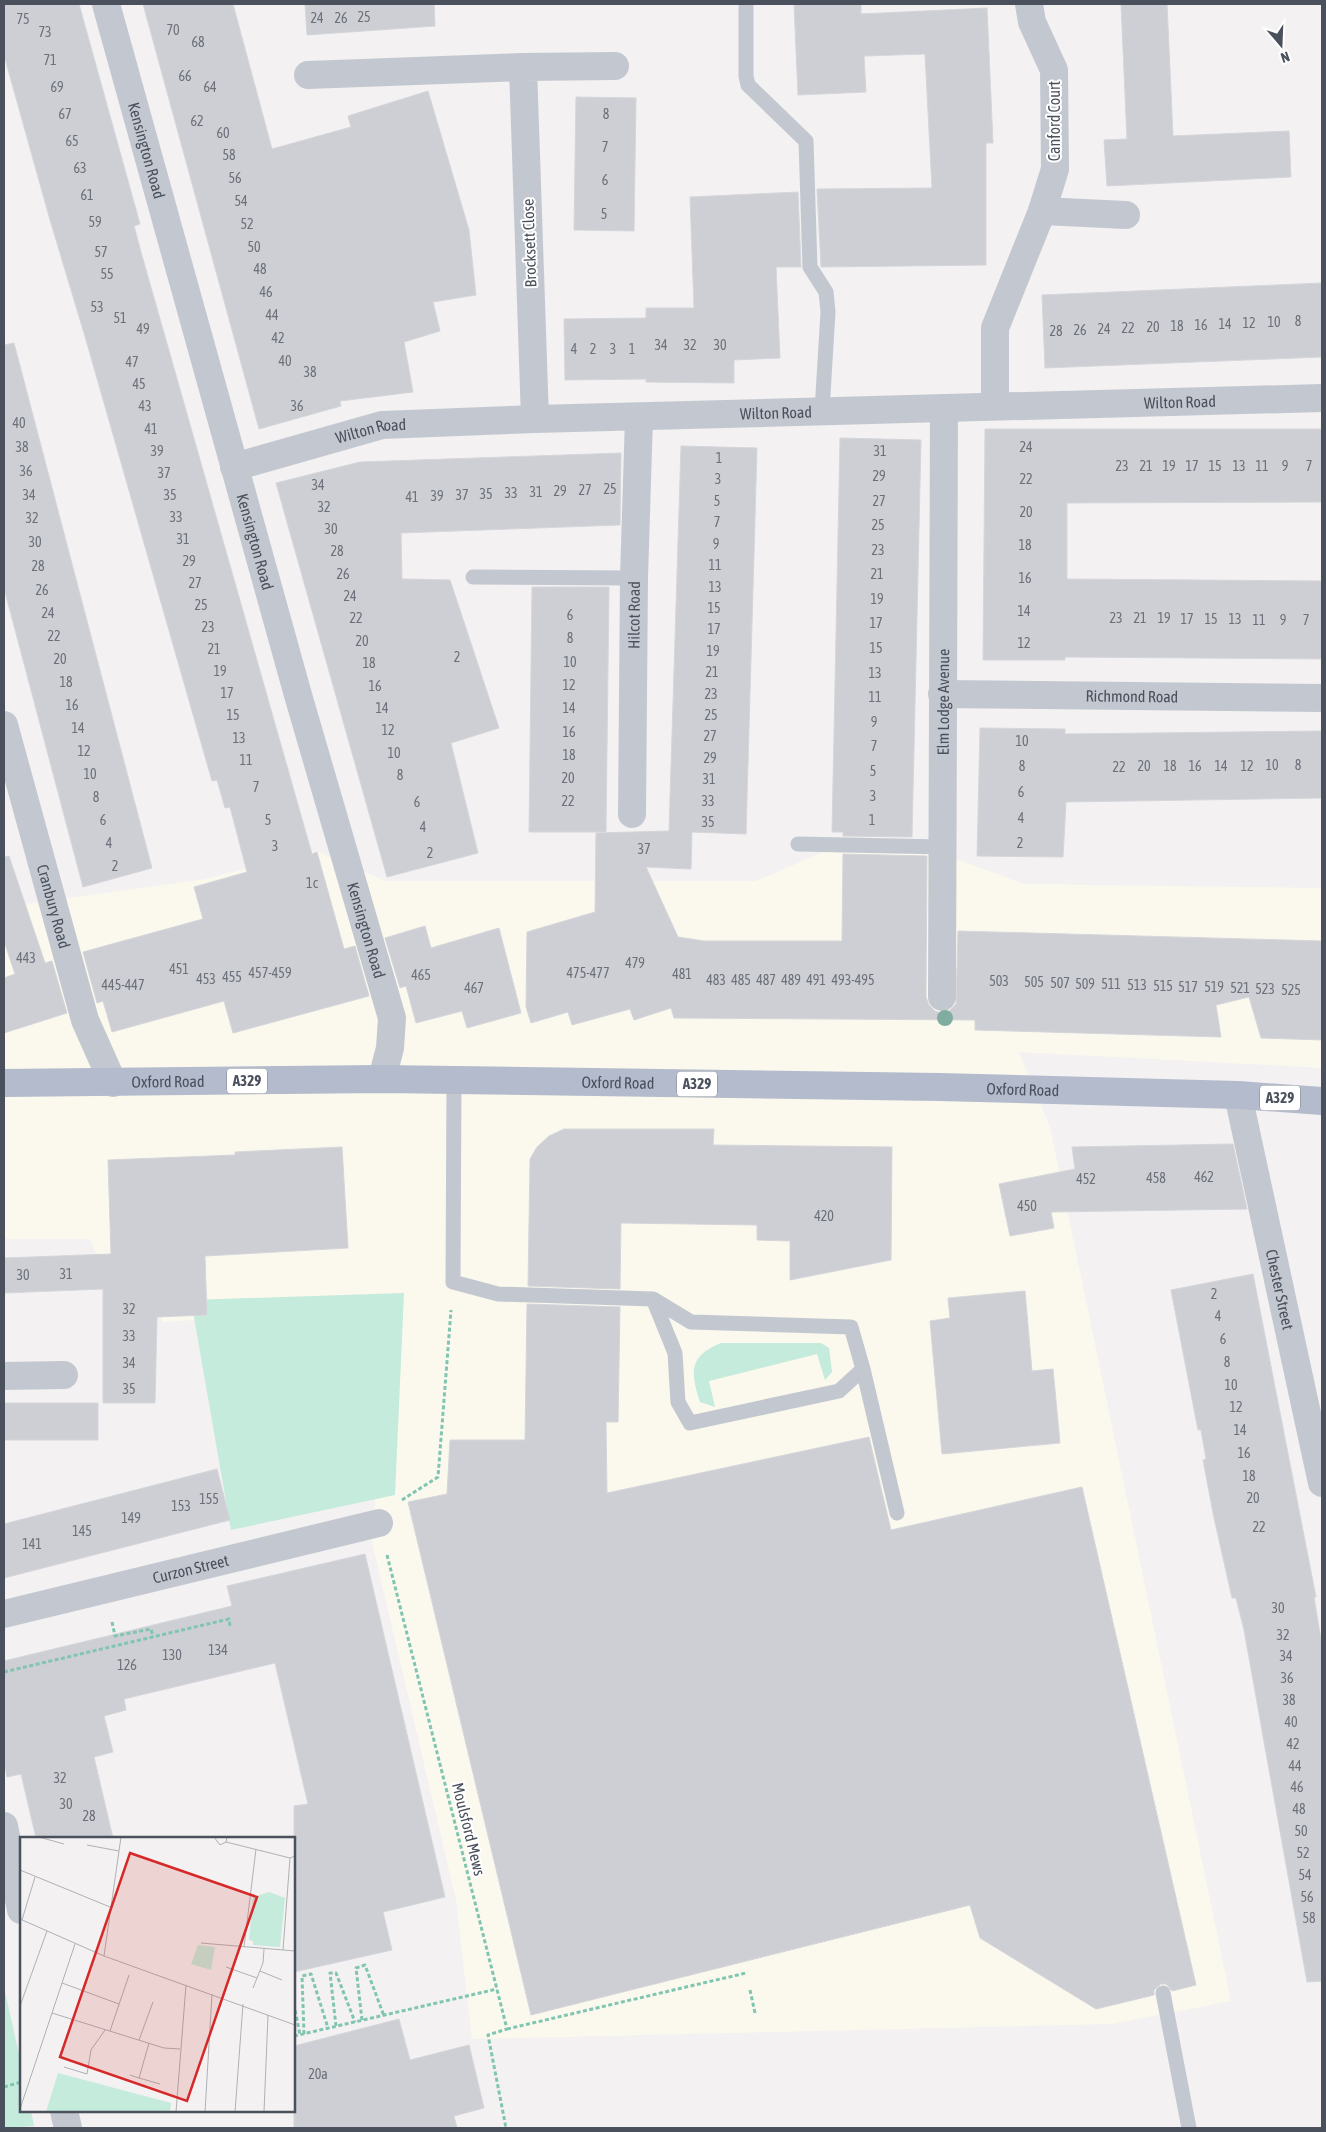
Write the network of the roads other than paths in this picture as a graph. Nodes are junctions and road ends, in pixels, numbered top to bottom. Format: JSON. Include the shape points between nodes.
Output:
{"nodes":[{"id":1,"x":106,"y":4,"type":"edge"},
{"id":2,"x":746,"y":4,"type":"edge"},
{"id":3,"x":1029,"y":4,"type":"edge"},
{"id":4,"x":615,"y":66,"type":"dead end"},
{"id":5,"x":523,"y":67,"type":"junction"},
{"id":6,"x":308,"y":74,"type":"dead end"},
{"id":7,"x":1042,"y":212,"type":"junction"},
{"id":8,"x":1126,"y":215,"type":"dead end"},
{"id":9,"x":1322,"y":398,"type":"edge"},
{"id":10,"x":995,"y":406,"type":"junction"},
{"id":11,"x":944,"y":408,"type":"junction"},
{"id":12,"x":822,"y":411,"type":"junction"},
{"id":13,"x":639,"y":417,"type":"junction"},
{"id":14,"x":535,"y":419,"type":"junction"},
{"id":15,"x":234,"y":467,"type":"junction"},
{"id":16,"x":473,"y":578,"type":"dead end"},
{"id":17,"x":634,"y":578,"type":"junction"},
{"id":18,"x":942,"y":694,"type":"junction"},
{"id":19,"x":1322,"y":698,"type":"edge"},
{"id":20,"x":4,"y":725,"type":"edge"},
{"id":21,"x":632,"y":814,"type":"dead end"},
{"id":22,"x":798,"y":844,"type":"dead end"},
{"id":23,"x":943,"y":846,"type":"junction"},
{"id":24,"x":942,"y":998,"type":"dead end"},
{"id":25,"x":382,"y":1079,"type":"junction"},
{"id":26,"x":454,"y":1080,"type":"junction"},
{"id":27,"x":4,"y":1083,"type":"edge"},
{"id":28,"x":112,"y":1083,"type":"junction"},
{"id":29,"x":1238,"y":1095,"type":"junction"},
{"id":30,"x":1322,"y":1101,"type":"edge"},
{"id":31,"x":653,"y":1298,"type":"junction"},
{"id":32,"x":863,"y":1369,"type":"junction"},
{"id":33,"x":64,"y":1375,"type":"dead end"},
{"id":34,"x":4,"y":1376,"type":"edge"},
{"id":35,"x":1322,"y":1483,"type":"edge"},
{"id":36,"x":897,"y":1513,"type":"dead end"},
{"id":37,"x":379,"y":1523,"type":"road end"},
{"id":38,"x":4,"y":1614,"type":"edge"},
{"id":39,"x":4,"y":1826,"type":"edge"},
{"id":40,"x":20,"y":1905,"type":"edge"},
{"id":41,"x":1163,"y":1993,"type":"dead end"},
{"id":42,"x":64,"y":2112,"type":"edge"},
{"id":43,"x":68,"y":2128,"type":"edge"},
{"id":44,"x":1189,"y":2128,"type":"edge"}],
"edges":[{"from":1,"to":15,"type":"street","name":"Kensington Road"},
{"from":2,"to":12,"type":"lane","via":[[748,84],[806,141],[810,267],[826,292],[828,312]]},
{"from":3,"to":7,"type":"street","name":"Canford Court","via":[[1032,22],[1054,70],[1055,169]]},
{"from":4,"to":5,"type":"street"},
{"from":5,"to":6,"type":"street"},
{"from":5,"to":14,"type":"street","name":"Brocksett Close"},
{"from":7,"to":8,"type":"street"},
{"from":7,"to":10,"type":"street","name":"Canford Court","via":[[994,328]]},
{"from":9,"to":10,"type":"street","name":"Wilton Road"},
{"from":10,"to":11,"type":"street","name":"Wilton Road"},
{"from":11,"to":12,"type":"street","name":"Wilton Road"},
{"from":11,"to":18,"type":"street","name":"Elm Lodge Avenue"},
{"from":12,"to":13,"type":"street","name":"Wilton Road"},
{"from":13,"to":14,"type":"street","name":"Wilton Road"},
{"from":13,"to":17,"type":"street","name":"Hilcot Road"},
{"from":14,"to":15,"type":"street","name":"Wilton Road","via":[[382,425]]},
{"from":15,"to":25,"type":"street","name":"Kensington Road","via":[[392,1018],[390,1048]]},
{"from":16,"to":17,"type":"lane"},
{"from":17,"to":21,"type":"street","name":"Hilcot Road"},
{"from":18,"to":19,"type":"street","name":"Richmond Road"},
{"from":18,"to":23,"type":"street","name":"Elm Lodge Avenue"},
{"from":20,"to":28,"type":"street","name":"Cranbury Road","via":[[85,1020]]},
{"from":22,"to":23,"type":"lane"},
{"from":23,"to":24,"type":"street","name":"Elm Lodge Avenue"},
{"from":25,"to":26,"type":"main road","name":"Oxford Road","number":"A329"},
{"from":25,"to":28,"type":"main road","name":"Oxford Road","number":"A329"},
{"from":26,"to":29,"type":"main road","name":"Oxford Road","number":"A329"},
{"from":26,"to":31,"type":"lane","via":[[453,1282],[498,1294]]},
{"from":27,"to":28,"type":"main road","name":"Oxford Road","number":"A329"},
{"from":29,"to":30,"type":"main road","name":"Oxford Road","number":"A329"},
{"from":29,"to":35,"type":"street","name":"Chester Street"},
{"from":31,"to":32,"type":"lane","via":[[691,1322],[851,1327]]},
{"from":31,"to":32,"type":"lane","via":[[675,1353],[678,1402],[690,1423],[839,1391]]},
{"from":32,"to":36,"type":"lane"},
{"from":33,"to":34,"type":"street"},
{"from":37,"to":38,"type":"street","name":"Curzon Street"},
{"from":39,"to":40,"type":"street"},
{"from":41,"to":44,"type":"lane"},
{"from":42,"to":43,"type":"street"}]}
